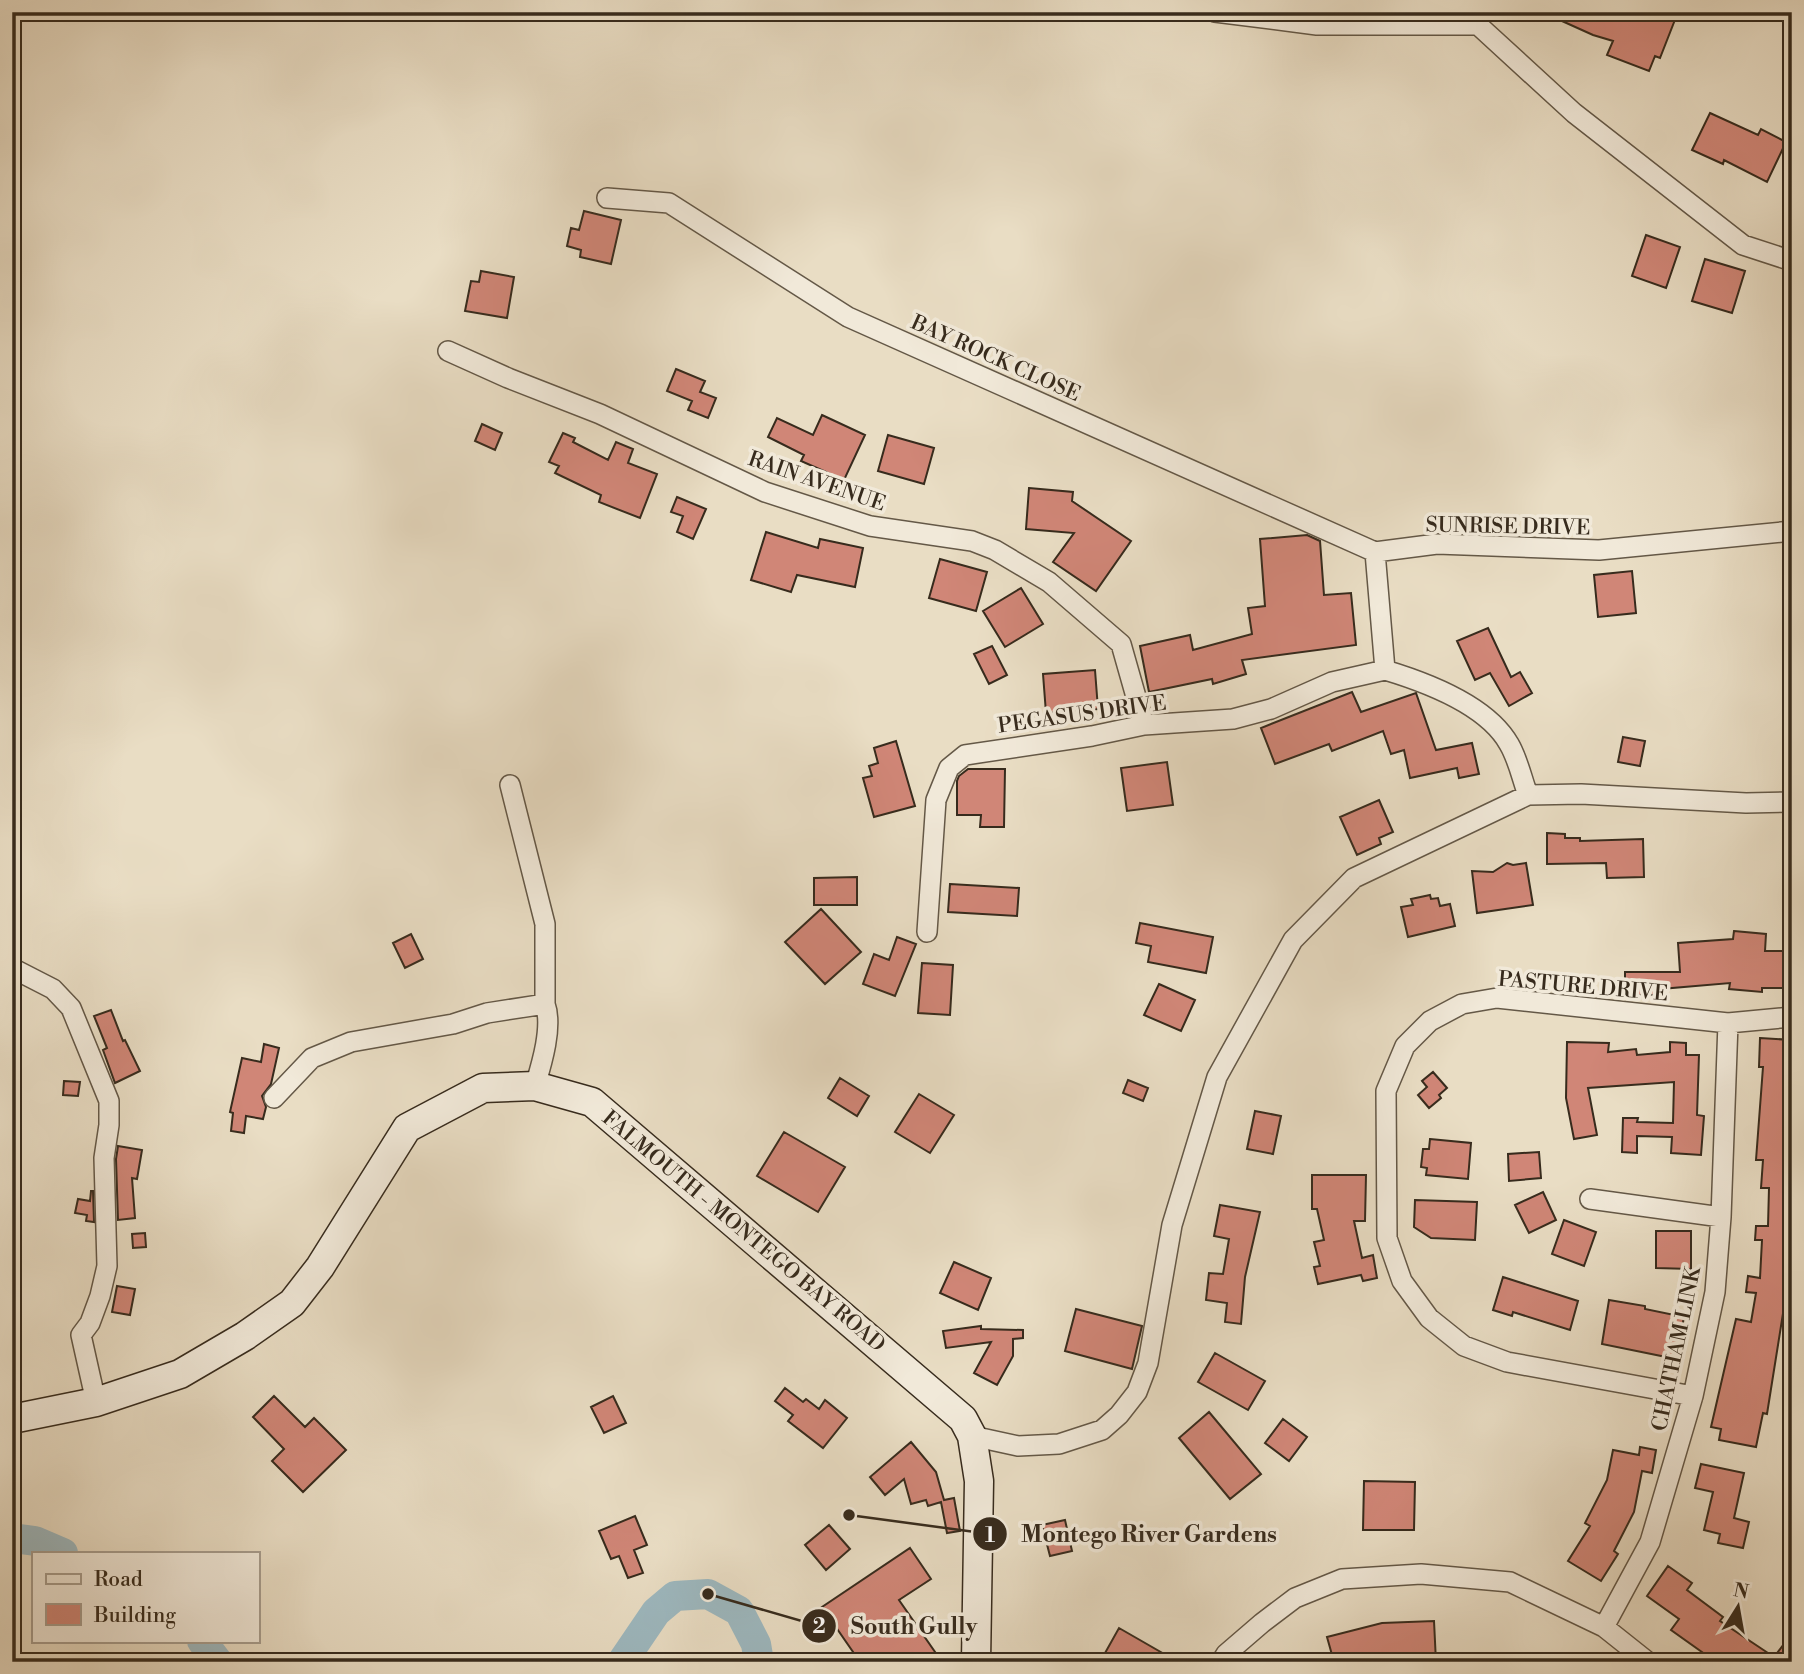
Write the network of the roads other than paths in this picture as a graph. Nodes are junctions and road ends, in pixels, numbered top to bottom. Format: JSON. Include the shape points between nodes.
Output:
{"nodes":[{"id":1,"x":1215,"y":12,"type":"edge"},
{"id":2,"x":1479,"y":19,"type":"edge"},
{"id":3,"x":607,"y":198,"type":"dead end"},
{"id":4,"x":1792,"y":261,"type":"edge"},
{"id":5,"x":448,"y":351,"type":"dead end"},
{"id":6,"x":1792,"y":531,"type":"edge"},
{"id":7,"x":1375,"y":552,"type":"junction"},
{"id":8,"x":1385,"y":670,"type":"junction"},
{"id":9,"x":1144,"y":725,"type":"junction"},
{"id":10,"x":510,"y":785,"type":"dead end"},
{"id":11,"x":1528,"y":795,"type":"junction"},
{"id":12,"x":1792,"y":802,"type":"edge"},
{"id":13,"x":927,"y":932,"type":"dead end"},
{"id":14,"x":12,"y":968,"type":"edge"},
{"id":15,"x":545,"y":1004,"type":"junction"},
{"id":16,"x":1792,"y":1017,"type":"edge"},
{"id":17,"x":1728,"y":1023,"type":"junction"},
{"id":18,"x":536,"y":1086,"type":"junction"},
{"id":19,"x":274,"y":1098,"type":"dead end"},
{"id":20,"x":1590,"y":1199,"type":"dead end"},
{"id":21,"x":1721,"y":1217,"type":"junction"},
{"id":22,"x":1693,"y":1396,"type":"junction"},
{"id":23,"x":96,"y":1402,"type":"junction"},
{"id":24,"x":12,"y":1419,"type":"edge"},
{"id":25,"x":972,"y":1436,"type":"junction"},
{"id":26,"x":1604,"y":1627,"type":"junction"},
{"id":27,"x":976,"y":1662,"type":"edge"},
{"id":28,"x":1221,"y":1662,"type":"edge"},
{"id":29,"x":1648,"y":1662,"type":"edge"}],
"edges":[{"from":1,"to":2,"type":"street","via":[[1317,25]]},
{"from":2,"to":4,"type":"street","via":[[1574,113],[1743,244]]},
{"from":3,"to":7,"type":"street","name":"BAY ROCK CLOSE","via":[[669,203],[848,317]]},
{"from":5,"to":9,"type":"street","name":"RAIN AVENUE","via":[[600,414],[765,492],[870,526],[972,541],[995,550],[1049,582],[1121,643]]},
{"from":6,"to":7,"type":"street","name":"SUNRISE DRIVE","via":[[1599,550],[1437,544]]},
{"from":7,"to":8,"type":"street"},
{"from":8,"to":9,"type":"street","name":"PEGASUS DRIVE","via":[[1332,682],[1271,709],[1233,719]]},
{"from":8,"to":11,"type":"street","via":[[1410,677],[1481,712],[1509,743]]},
{"from":9,"to":13,"type":"street","name":"PEGASUS DRIVE","via":[[965,755],[949,768],[936,800]]},
{"from":10,"to":15,"type":"street","via":[[545,924]]},
{"from":11,"to":12,"type":"street"},
{"from":11,"to":25,"type":"street","via":[[1354,878],[1293,940],[1217,1077],[1172,1225],[1148,1363],[1137,1391],[1119,1415],[1102,1430],[1059,1444],[1018,1446]]},
{"from":14,"to":23,"type":"street","via":[[54,989],[71,1008],[109,1101],[104,1158],[107,1266],[90,1323],[81,1335]]},
{"from":15,"to":18,"type":"street","via":[[550,1017]]},
{"from":15,"to":19,"type":"street","via":[[351,1042],[312,1058]]},
{"from":16,"to":17,"type":"street","name":"PASTURE DRIVE"},
{"from":17,"to":21,"type":"street","name":"CHATHAM LINK"},
{"from":17,"to":22,"type":"street","name":"PASTURE DRIVE","via":[[1497,998],[1462,1004],[1430,1021],[1405,1046],[1386,1091],[1387,1238],[1402,1281],[1429,1318],[1465,1346],[1507,1363]]},
{"from":18,"to":23,"type":"main road","name":"FALMOUTH - MONTEGO BAY ROAD","via":[[483,1088],[407,1128],[320,1267],[292,1303],[180,1374]]},
{"from":18,"to":25,"type":"main road","name":"FALMOUTH - MONTEGO BAY ROAD","via":[[592,1102],[932,1390],[963,1419]]},
{"from":20,"to":21,"type":"street"},
{"from":21,"to":22,"type":"street","name":"CHATHAM LINK","via":[[1715,1292]]},
{"from":22,"to":26,"type":"street","name":"CHATHAM LINK","via":[[1650,1542]]},
{"from":23,"to":24,"type":"main road","name":"FALMOUTH - MONTEGO BAY ROAD"},
{"from":25,"to":27,"type":"main road","name":"FALMOUTH - MONTEGO BAY ROAD","via":[[979,1481]]},
{"from":26,"to":28,"type":"street","via":[[1510,1582],[1421,1574],[1342,1579],[1295,1598]]},
{"from":26,"to":29,"type":"street"}]}
